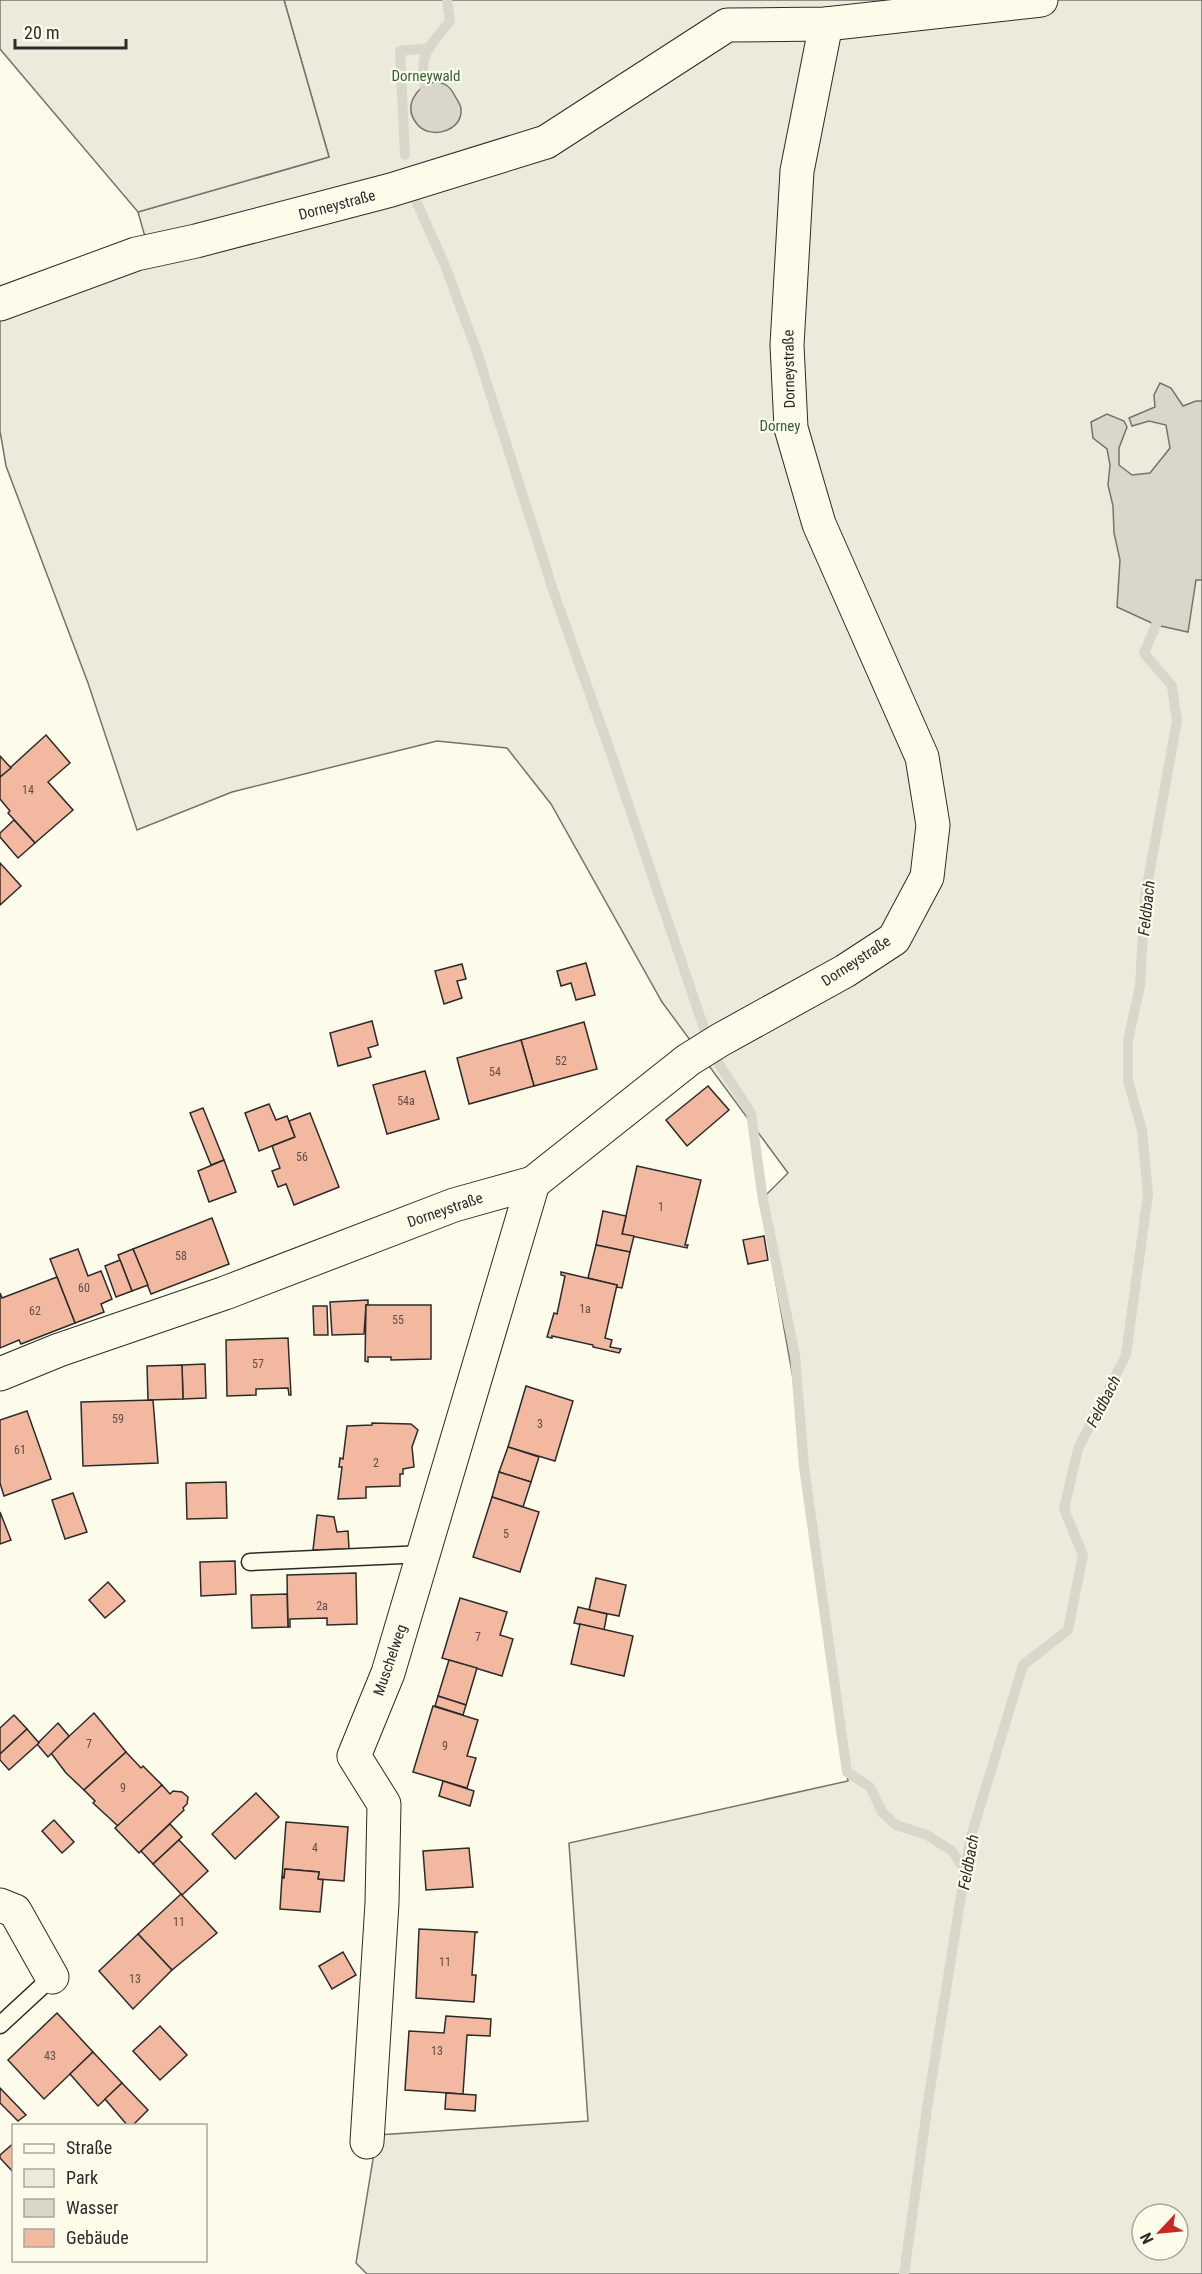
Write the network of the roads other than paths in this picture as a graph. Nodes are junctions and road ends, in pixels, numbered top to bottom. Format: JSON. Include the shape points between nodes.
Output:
{"nodes":[{"id":1,"x":1041,"y":0,"type":"edge"},
{"id":2,"x":826,"y":24,"type":"junction"},
{"id":3,"x":0,"y":304,"type":"edge"},
{"id":4,"x":533,"y":1183,"type":"junction"},
{"id":5,"x":0,"y":1374,"type":"edge"},
{"id":6,"x":424,"y":1554,"type":"junction"},
{"id":7,"x":250,"y":1562,"type":"dead end"},
{"id":8,"x":0,"y":1905,"type":"edge"},
{"id":9,"x":52,"y":1977,"type":"joint"},
{"id":10,"x":0,"y":2025,"type":"edge"},
{"id":11,"x":367,"y":2142,"type":"dead end"}],
"edges":[{"from":1,"to":2,"type":"street","name":"Dorneystraße"},
{"from":2,"to":3,"type":"street","name":"Dorneystraße","via":[[727,25],[546,142],[380,193],[136,254]]},
{"from":2,"to":4,"type":"street","name":"Dorneystraße","via":[[797,171],[787,345],[791,428],[819,524],[922,757],[933,825],[927,877],[894,939],[688,1060]]},
{"from":4,"to":5,"type":"street","name":"Dorneystraße","via":[[454,1205]]},
{"from":4,"to":6,"type":"street","name":"Muschelweg"},
{"from":6,"to":7,"type":"lane"},
{"from":6,"to":11,"type":"street","name":"Muschelweg","via":[[388,1673],[354,1756],[384,1804]]},
{"from":8,"to":9,"type":"street","via":[[15,1911]]},
{"from":9,"to":10,"type":"lane"}]}
